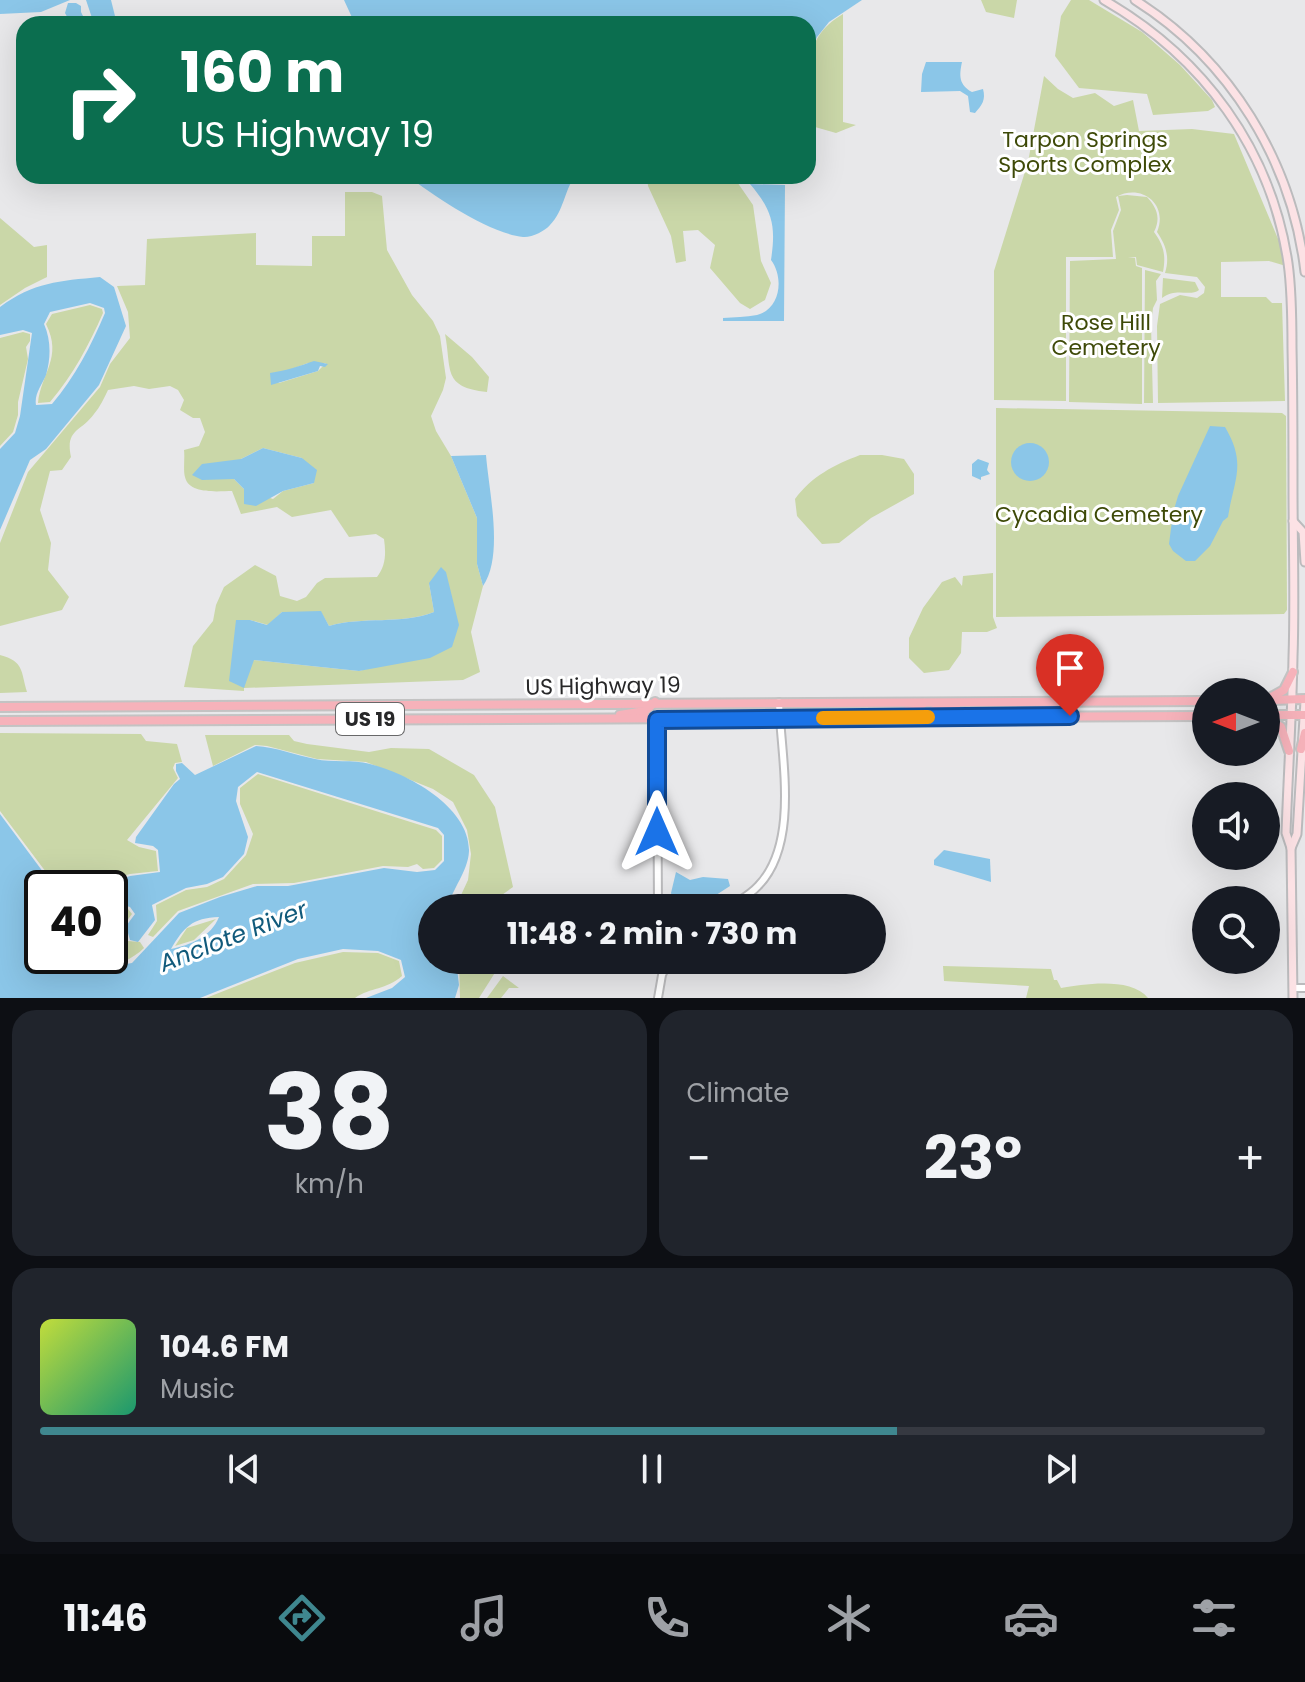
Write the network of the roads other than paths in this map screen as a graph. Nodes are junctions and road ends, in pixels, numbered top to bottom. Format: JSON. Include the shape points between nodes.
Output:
{"nodes":[{"id":1,"x":1104,"y":0,"type":"edge"},
{"id":2,"x":1135,"y":0,"type":"edge"},
{"id":3,"x":1304,"y":262,"type":"edge"},
{"id":4,"x":1305,"y":272,"type":"edge"},
{"id":5,"x":1293,"y":521,"type":"junction"},
{"id":6,"x":1305,"y":562,"type":"edge"},
{"id":7,"x":1293,"y":672,"type":"junction"},
{"id":8,"x":1280,"y":692,"type":"edge"},
{"id":9,"x":1280,"y":699,"type":"edge"},
{"id":10,"x":1291,"y":699,"type":"junction"},
{"id":11,"x":1305,"y":700,"type":"edge"},
{"id":12,"x":1192,"y":701,"type":"edge"},
{"id":13,"x":655,"y":702,"type":"junction"},
{"id":14,"x":779,"y":702,"type":"junction"},
{"id":15,"x":988,"y":702,"type":"junction"},
{"id":16,"x":924,"y":703,"type":"junction"},
{"id":17,"x":0,"y":707,"type":"edge"},
{"id":18,"x":199,"y":707,"type":"junction"},
{"id":19,"x":1290,"y":715,"type":"junction"},
{"id":20,"x":1304,"y":715,"type":"edge"},
{"id":21,"x":1192,"y":716,"type":"edge"},
{"id":22,"x":1280,"y":716,"type":"edge"},
{"id":23,"x":878,"y":717,"type":"junction"},
{"id":24,"x":924,"y":717,"type":"junction"},
{"id":25,"x":594,"y":719,"type":"junction"},
{"id":26,"x":780,"y":719,"type":"junction"},
{"id":27,"x":179,"y":720,"type":"junction"},
{"id":28,"x":657,"y":720,"type":"junction"},
{"id":29,"x":0,"y":721,"type":"edge"},
{"id":30,"x":1280,"y":726,"type":"edge"},
{"id":31,"x":1305,"y":733,"type":"edge"},
{"id":32,"x":1301,"y":749,"type":"junction"},
{"id":33,"x":1289,"y":751,"type":"junction"},
{"id":34,"x":1291,"y":848,"type":"junction"},
{"id":35,"x":658,"y":894,"type":"edge"},
{"id":36,"x":747,"y":894,"type":"edge"},
{"id":37,"x":662,"y":974,"type":"edge"},
{"id":38,"x":1293,"y":988,"type":"junction"},
{"id":39,"x":1305,"y":988,"type":"edge"},
{"id":40,"x":658,"y":998,"type":"edge"},
{"id":41,"x":1293,"y":998,"type":"edge"}],
"edges":[{"from":1,"to":5,"type":"main road","via":[[1180,54],[1228,109],[1267,184],[1288,263]]},
{"from":2,"to":3,"type":"main road","via":[[1191,43],[1242,102],[1282,177]]},
{"from":3,"to":4,"type":"main road"},
{"from":5,"to":6,"type":"main road","via":[[1303,532]]},
{"from":5,"to":7,"type":"main road"},
{"from":7,"to":8,"type":"highway"},
{"from":7,"to":10,"type":"main road"},
{"from":9,"to":10,"type":"highway"},
{"from":10,"to":11,"type":"highway"},
{"from":10,"to":19,"type":"main road"},
{"from":11,"to":20,"type":"main road"},
{"from":12,"to":15,"type":"highway","name":"US Highway 19","number":"US 19"},
{"from":13,"to":14,"type":"highway","name":"US Highway 19","number":"US 19"},
{"from":13,"to":18,"type":"highway","name":"US Highway 19","number":"US 19"},
{"from":13,"to":25,"type":"highway","via":[[645,711]]},
{"from":14,"to":16,"type":"highway","name":"US Highway 19","number":"US 19"},
{"from":14,"to":26,"type":"street"},
{"from":15,"to":16,"type":"highway","name":"US Highway 19","number":"US 19"},
{"from":15,"to":24,"type":"highway","via":[[938,709]]},
{"from":16,"to":23,"type":"highway"},
{"from":17,"to":18,"type":"highway","name":"US Highway 19","number":"US 19"},
{"from":18,"to":27,"type":"highway"},
{"from":19,"to":20,"type":"highway"},
{"from":19,"to":22,"type":"highway"},
{"from":19,"to":33,"type":"main road"},
{"from":20,"to":32,"type":"main road"},
{"from":21,"to":24,"type":"highway","name":"US Highway 19","number":"US 19"},
{"from":23,"to":24,"type":"highway","name":"US Highway 19","number":"US 19"},
{"from":23,"to":26,"type":"highway","name":"US Highway 19","number":"US 19"},
{"from":25,"to":27,"type":"highway","name":"US Highway 19","number":"US 19"},
{"from":25,"to":28,"type":"highway","name":"US Highway 19","number":"US 19"},
{"from":26,"to":28,"type":"highway","name":"US Highway 19","number":"US 19"},
{"from":26,"to":36,"type":"street","via":[[784,829],[779,852]]},
{"from":27,"to":29,"type":"highway","name":"US Highway 19","number":"US 19"},
{"from":28,"to":35,"type":"street"},
{"from":30,"to":33,"type":"highway"},
{"from":31,"to":32,"type":"highway"},
{"from":32,"to":34,"type":"main road","via":[[1297,834]]},
{"from":33,"to":34,"type":"main road","via":[[1286,833]]},
{"from":34,"to":38,"type":"main road"},
{"from":37,"to":40,"type":"street"},
{"from":38,"to":39,"type":"street"},
{"from":38,"to":41,"type":"main road"}]}
